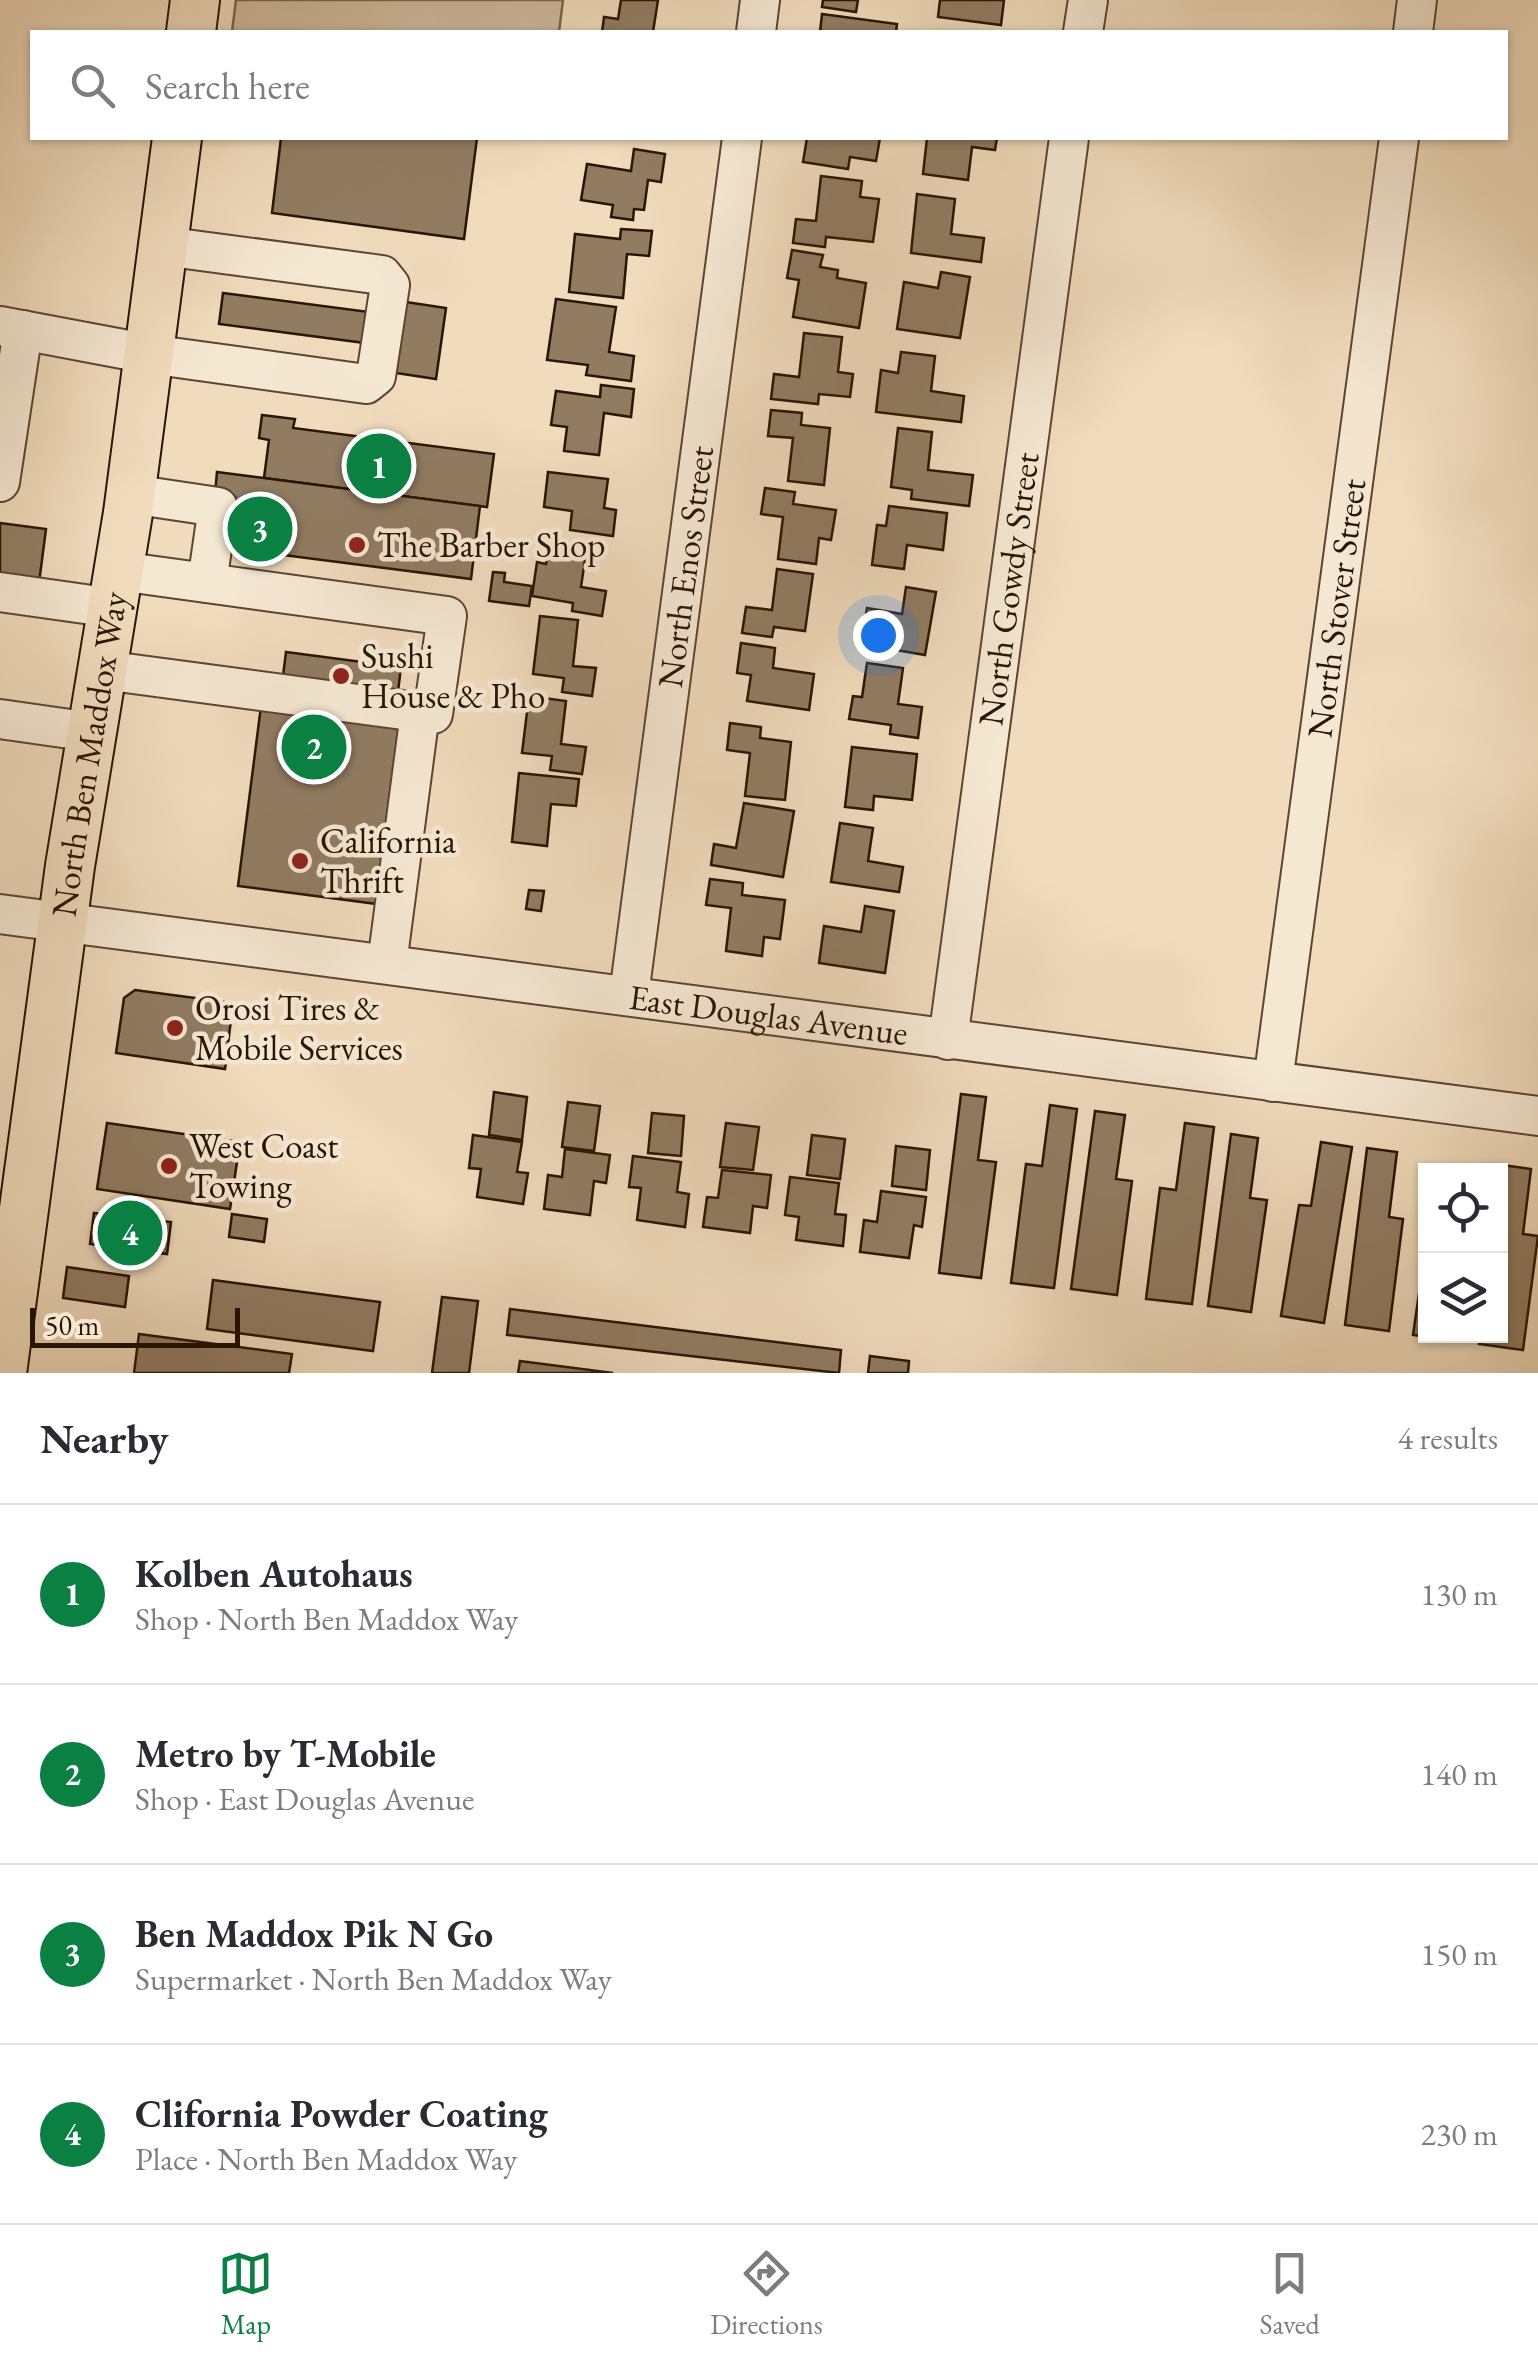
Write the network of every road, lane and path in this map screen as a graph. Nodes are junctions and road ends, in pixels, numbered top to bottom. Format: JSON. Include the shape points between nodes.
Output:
{"nodes":[{"id":1,"x":195,"y":0,"type":"edge"},
{"id":2,"x":760,"y":0,"type":"edge"},
{"id":3,"x":1088,"y":0,"type":"edge"},
{"id":4,"x":1417,"y":0,"type":"edge"},
{"id":5,"x":191,"y":30,"type":"edge"},
{"id":6,"x":756,"y":30,"type":"edge"},
{"id":7,"x":1083,"y":30,"type":"edge"},
{"id":8,"x":1413,"y":30,"type":"edge"},
{"id":9,"x":177,"y":140,"type":"edge"},
{"id":10,"x":742,"y":140,"type":"edge"},
{"id":11,"x":1069,"y":140,"type":"edge"},
{"id":12,"x":1399,"y":140,"type":"edge"},
{"id":13,"x":163,"y":246,"type":"junction"},
{"id":14,"x":12,"y":328,"type":"edge"},
{"id":15,"x":149,"y":354,"type":"junction"},
{"id":16,"x":0,"y":482,"type":"edge"},
{"id":17,"x":131,"y":494,"type":"junction"},
{"id":18,"x":207,"y":583,"type":"junction"},
{"id":19,"x":116,"y":590,"type":"junction"},
{"id":20,"x":0,"y":592,"type":"edge"},
{"id":21,"x":103,"y":670,"type":"junction"},
{"id":22,"x":420,"y":713,"type":"junction"},
{"id":23,"x":0,"y":719,"type":"edge"},
{"id":24,"x":92,"y":732,"type":"junction"},
{"id":25,"x":0,"y":914,"type":"edge"},
{"id":26,"x":62,"y":922,"type":"junction"},
{"id":27,"x":387,"y":964,"type":"junction"},
{"id":28,"x":629,"y":995,"type":"junction"},
{"id":29,"x":948,"y":1040,"type":"junction"},
{"id":30,"x":1273,"y":1082,"type":"junction"},
{"id":31,"x":1538,"y":1116,"type":"edge"},
{"id":32,"x":12,"y":1195,"type":"edge"},
{"id":33,"x":2,"y":1363,"type":"edge"}],
"edges":[{"from":1,"to":5,"type":"main road"},
{"from":2,"to":6,"type":"street"},
{"from":3,"to":7,"type":"street"},
{"from":4,"to":8,"type":"street"},
{"from":9,"to":13,"type":"main road","name":"North Ben Maddox Way"},
{"from":10,"to":28,"type":"street","name":"North Enos Street"},
{"from":11,"to":29,"type":"street","name":"North Gowdy Street"},
{"from":12,"to":30,"type":"street","name":"North Stover Street"},
{"from":13,"to":15,"type":"main road","name":"North Ben Maddox Way"},
{"from":13,"to":15,"type":"street","via":[[382,274],[390,285],[376,376],[366,384]]},
{"from":14,"to":15,"type":"street"},
{"from":14,"to":16,"type":"street"},
{"from":15,"to":17,"type":"main road","name":"North Ben Maddox Way"},
{"from":17,"to":18,"type":"street","via":[[218,507]]},
{"from":17,"to":19,"type":"main road","name":"North Ben Maddox Way"},
{"from":18,"to":19,"type":"street"},
{"from":18,"to":22,"type":"street","via":[[446,616],[434,714]]},
{"from":19,"to":20,"type":"street"},
{"from":19,"to":21,"type":"main road","name":"North Ben Maddox Way"},
{"from":21,"to":22,"type":"street"},
{"from":21,"to":24,"type":"main road","name":"North Ben Maddox Way"},
{"from":22,"to":27,"type":"street"},
{"from":23,"to":24,"type":"street"},
{"from":24,"to":26,"type":"main road","name":"North Ben Maddox Way"},
{"from":25,"to":26,"type":"street","name":"East Douglas Avenue"},
{"from":26,"to":27,"type":"street","name":"East Douglas Avenue"},
{"from":26,"to":32,"type":"main road","name":"North Ben Maddox Way"},
{"from":27,"to":28,"type":"street","name":"East Douglas Avenue"},
{"from":28,"to":29,"type":"street","name":"East Douglas Avenue"},
{"from":29,"to":30,"type":"street","name":"East Douglas Avenue"},
{"from":30,"to":31,"type":"street","name":"East Douglas Avenue"},
{"from":32,"to":33,"type":"main road","name":"North Ben Maddox Way"}]}
